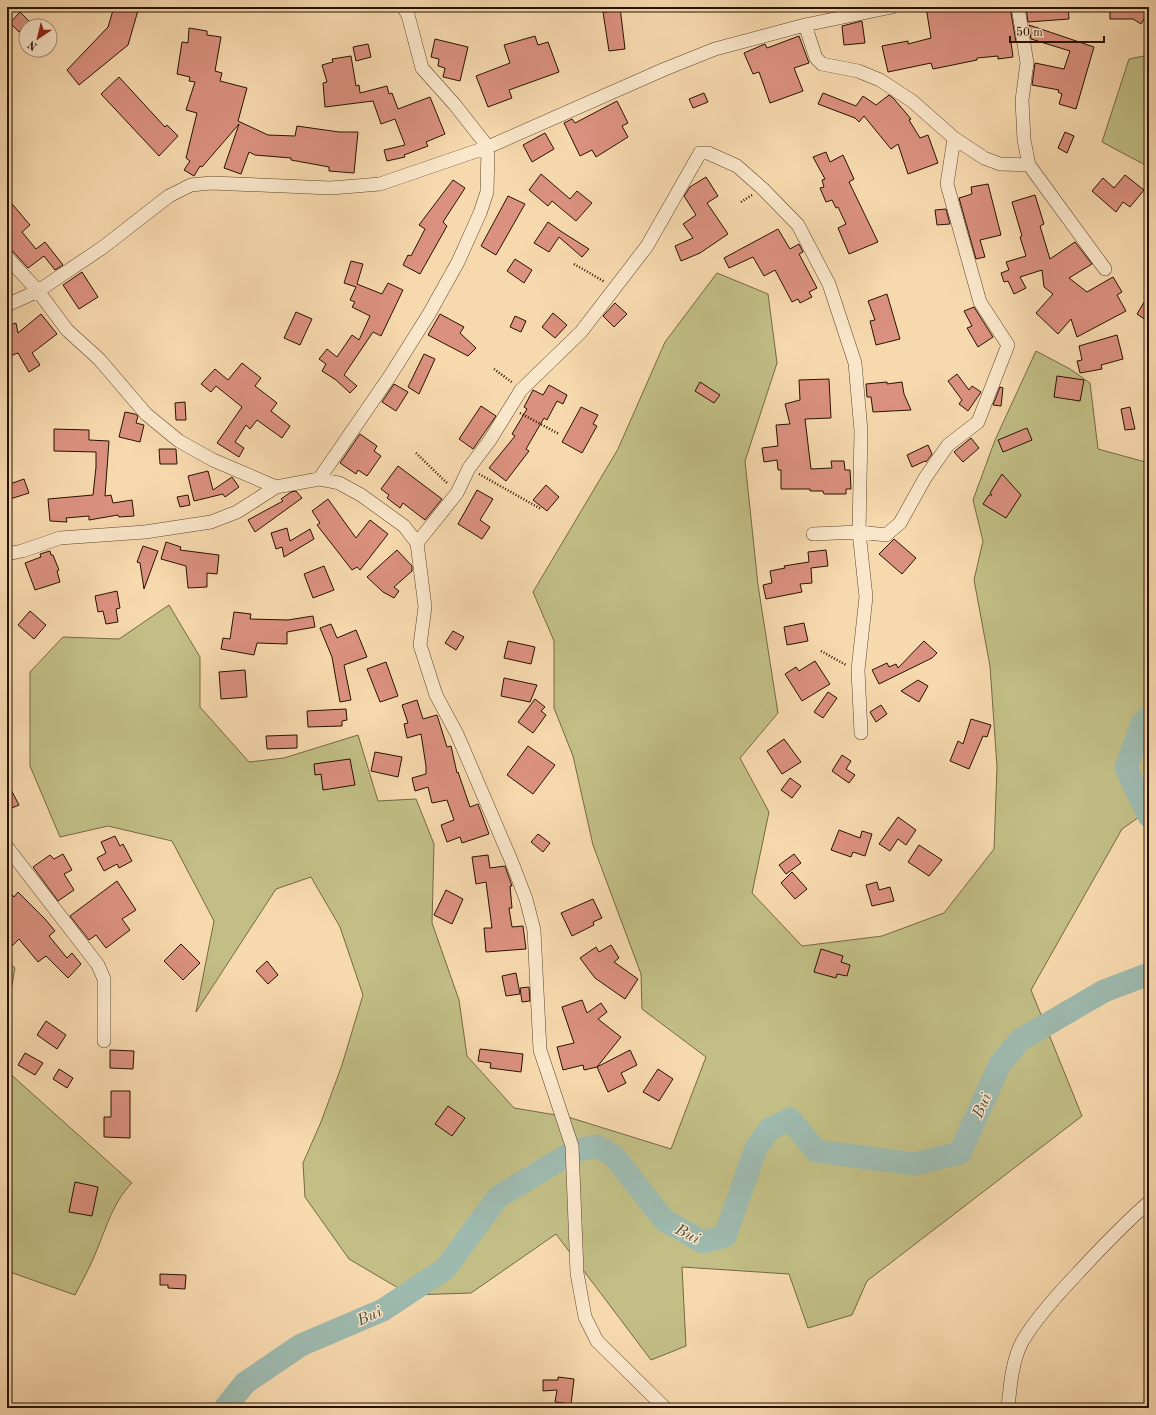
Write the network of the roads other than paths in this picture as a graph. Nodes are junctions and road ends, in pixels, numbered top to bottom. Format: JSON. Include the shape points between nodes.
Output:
{"nodes":[{"id":1,"x":403,"y":7,"type":"edge"},
{"id":2,"x":892,"y":7,"type":"edge"},
{"id":3,"x":1018,"y":7,"type":"edge"},
{"id":4,"x":806,"y":26,"type":"junction"},
{"id":5,"x":954,"y":138,"type":"junction"},
{"id":6,"x":488,"y":147,"type":"junction"},
{"id":7,"x":1029,"y":165,"type":"junction"},
{"id":8,"x":7,"y":257,"type":"edge"},
{"id":9,"x":1105,"y":270,"type":"dead end"},
{"id":10,"x":38,"y":291,"type":"junction"},
{"id":11,"x":7,"y":305,"type":"edge"},
{"id":12,"x":319,"y":479,"type":"junction"},
{"id":13,"x":276,"y":487,"type":"junction"},
{"id":14,"x":859,"y":532,"type":"junction"},
{"id":15,"x":813,"y":534,"type":"dead end"},
{"id":16,"x":417,"y":543,"type":"junction"},
{"id":17,"x":7,"y":554,"type":"edge"},
{"id":18,"x":861,"y":733,"type":"dead end"},
{"id":19,"x":7,"y":847,"type":"edge"},
{"id":20,"x":104,"y":1041,"type":"dead end"},
{"id":21,"x":1149,"y":1202,"type":"edge"},
{"id":22,"x":665,"y":1408,"type":"edge"},
{"id":23,"x":1008,"y":1408,"type":"edge"}],
"edges":[{"from":1,"to":6,"type":"street","via":[[408,15],[422,68]]},
{"from":2,"to":4,"type":"street"},
{"from":3,"to":7,"type":"street","via":[[1027,63],[1022,100],[1024,140]]},
{"from":4,"to":5,"type":"street","via":[[816,58],[822,64],[858,71],[880,80],[912,101]]},
{"from":4,"to":6,"type":"street","via":[[715,49]]},
{"from":5,"to":7,"type":"street","via":[[984,158],[1000,164]]},
{"from":5,"to":14,"type":"street","via":[[947,184],[980,302],[1008,345],[978,422],[948,445],[925,478],[900,523],[886,535]]},
{"from":6,"to":10,"type":"street","via":[[380,184],[332,188],[210,183],[191,185],[169,196],[102,248]]},
{"from":6,"to":12,"type":"street","via":[[487,192],[458,262],[390,376]]},
{"from":7,"to":9,"type":"street"},
{"from":8,"to":10,"type":"street"},
{"from":10,"to":11,"type":"street"},
{"from":10,"to":13,"type":"street","via":[[67,330],[99,359],[146,414],[179,441],[213,460]]},
{"from":12,"to":13,"type":"street"},
{"from":12,"to":16,"type":"street","via":[[339,483],[361,495],[404,526]]},
{"from":13,"to":17,"type":"street","via":[[237,512],[211,522],[145,532],[60,538]]},
{"from":14,"to":15,"type":"street"},
{"from":14,"to":16,"type":"street","via":[[861,431],[855,363],[829,284],[798,225],[737,166],[708,152],[700,153],[647,246],[616,288],[581,332],[521,390],[511,409],[469,468],[457,493]]},
{"from":14,"to":18,"type":"street","via":[[866,597],[858,670]]},
{"from":16,"to":22,"type":"street","via":[[425,607],[420,646],[436,695],[460,741],[493,816],[526,899],[534,930],[540,1050],[572,1146],[577,1273],[585,1317],[597,1341]]},
{"from":19,"to":20,"type":"street","via":[[98,965],[104,979]]},
{"from":21,"to":23,"type":"street","via":[[1118,1230],[1060,1292],[1031,1329],[1022,1343],[1016,1360]]}]}
